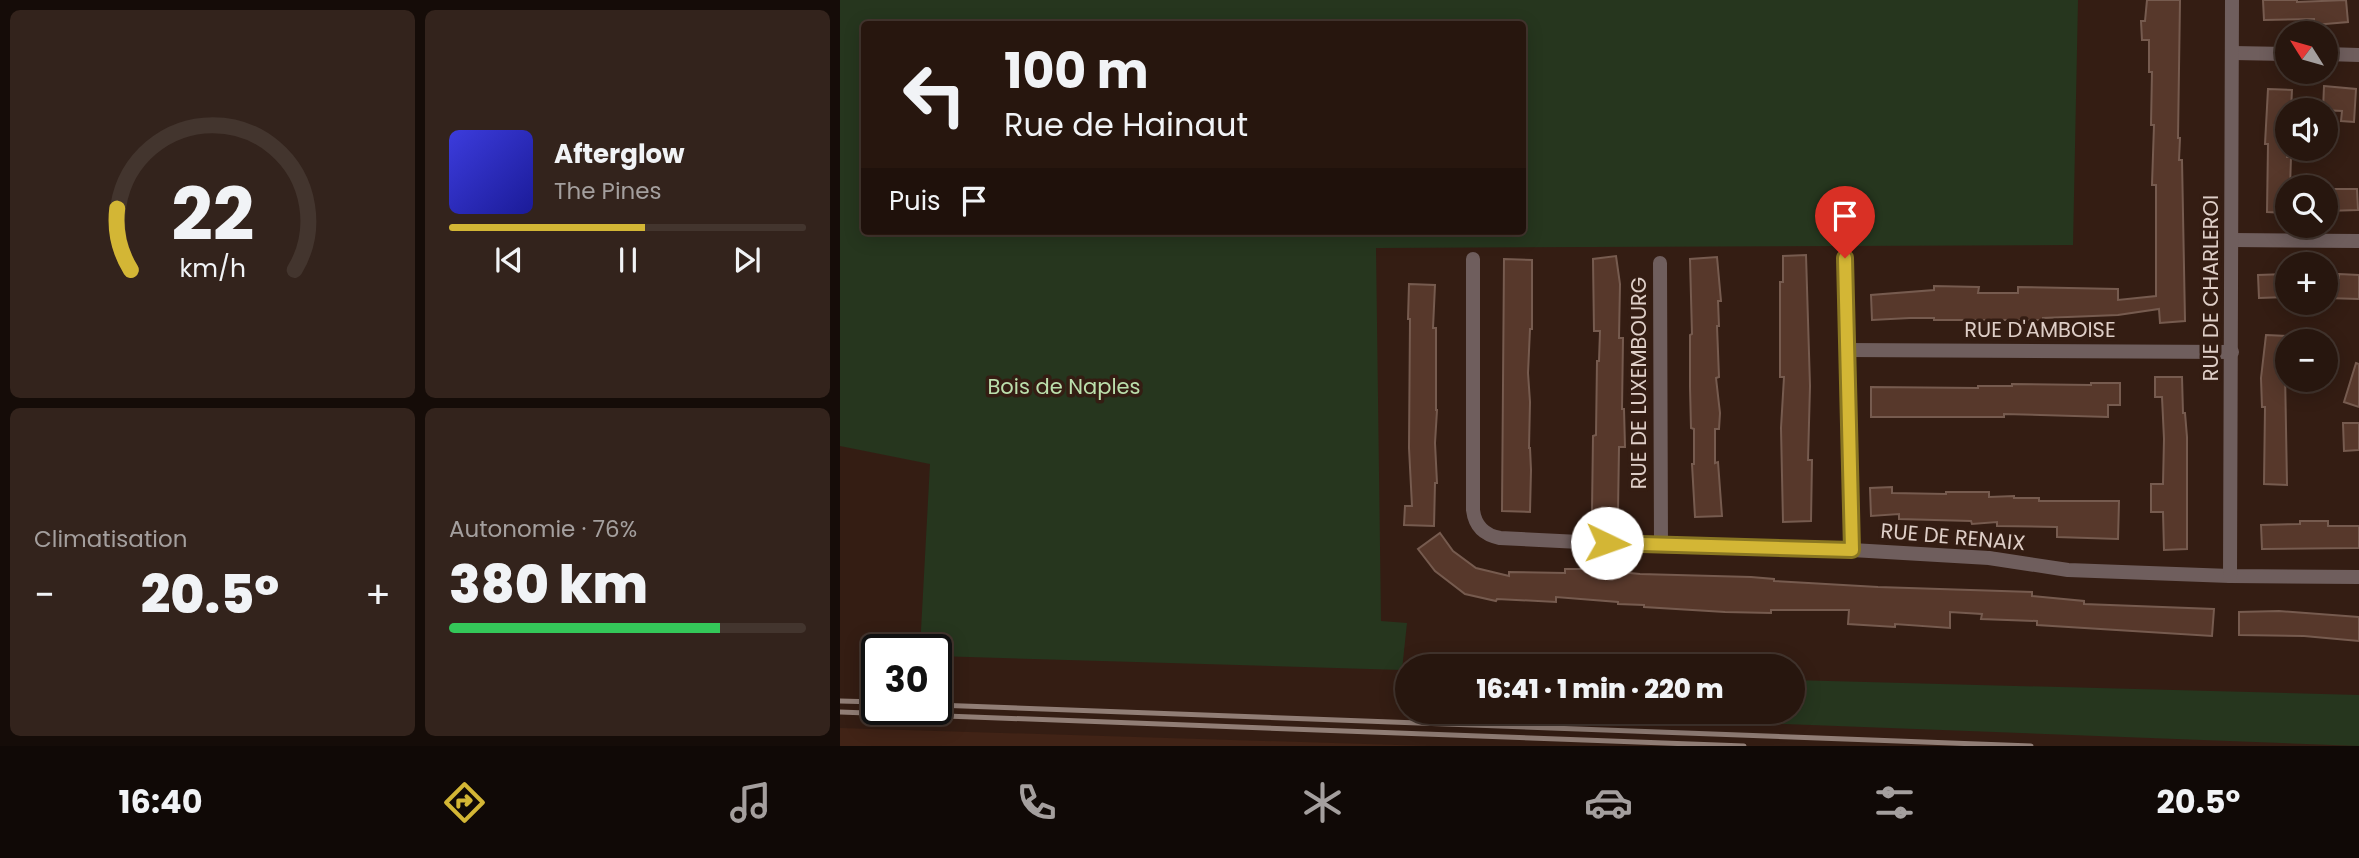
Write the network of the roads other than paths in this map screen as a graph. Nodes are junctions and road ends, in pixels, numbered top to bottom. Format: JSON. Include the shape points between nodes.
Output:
{"nodes":[{"id":1,"x":2232,"y":0,"type":"edge"},
{"id":2,"x":2233,"y":53,"type":"junction"},
{"id":3,"x":2275,"y":54,"type":"edge"},
{"id":4,"x":2338,"y":54,"type":"edge"},
{"id":5,"x":2359,"y":55,"type":"edge"},
{"id":6,"x":2232,"y":240,"type":"junction"},
{"id":7,"x":2359,"y":241,"type":"edge"},
{"id":8,"x":1845,"y":258,"type":"dead end"},
{"id":9,"x":1473,"y":259,"type":"dead end"},
{"id":10,"x":1660,"y":263,"type":"dead end"},
{"id":11,"x":1847,"y":350,"type":"junction"},
{"id":12,"x":2232,"y":352,"type":"junction"},
{"id":13,"x":1661,"y":546,"type":"junction"},
{"id":14,"x":1852,"y":550,"type":"junction"},
{"id":15,"x":2230,"y":576,"type":"junction"},
{"id":16,"x":2359,"y":577,"type":"edge"}],
"edges":[{"from":1,"to":2,"type":"street","name":"RUE DE CHARLEROI"},
{"from":2,"to":3,"type":"street"},
{"from":2,"to":6,"type":"street","name":"RUE DE CHARLEROI"},
{"from":4,"to":5,"type":"street"},
{"from":6,"to":7,"type":"street"},
{"from":6,"to":12,"type":"street","name":"RUE DE CHARLEROI"},
{"from":8,"to":11,"type":"street"},
{"from":9,"to":13,"type":"street","name":"RUE DE RENAIX","via":[[1474,510],[1478,525],[1500,538]]},
{"from":10,"to":13,"type":"street","name":"RUE DE LUXEMBOURG"},
{"from":11,"to":12,"type":"street","name":"RUE D'AMBOISE"},
{"from":11,"to":14,"type":"street"},
{"from":12,"to":15,"type":"street","name":"RUE DE CHARLEROI"},
{"from":13,"to":14,"type":"street","name":"RUE DE RENAIX"},
{"from":14,"to":15,"type":"street","name":"RUE DE RENAIX","via":[[1989,558],[2068,570]]},
{"from":15,"to":16,"type":"street","name":"RUE DE RENAIX"}]}
